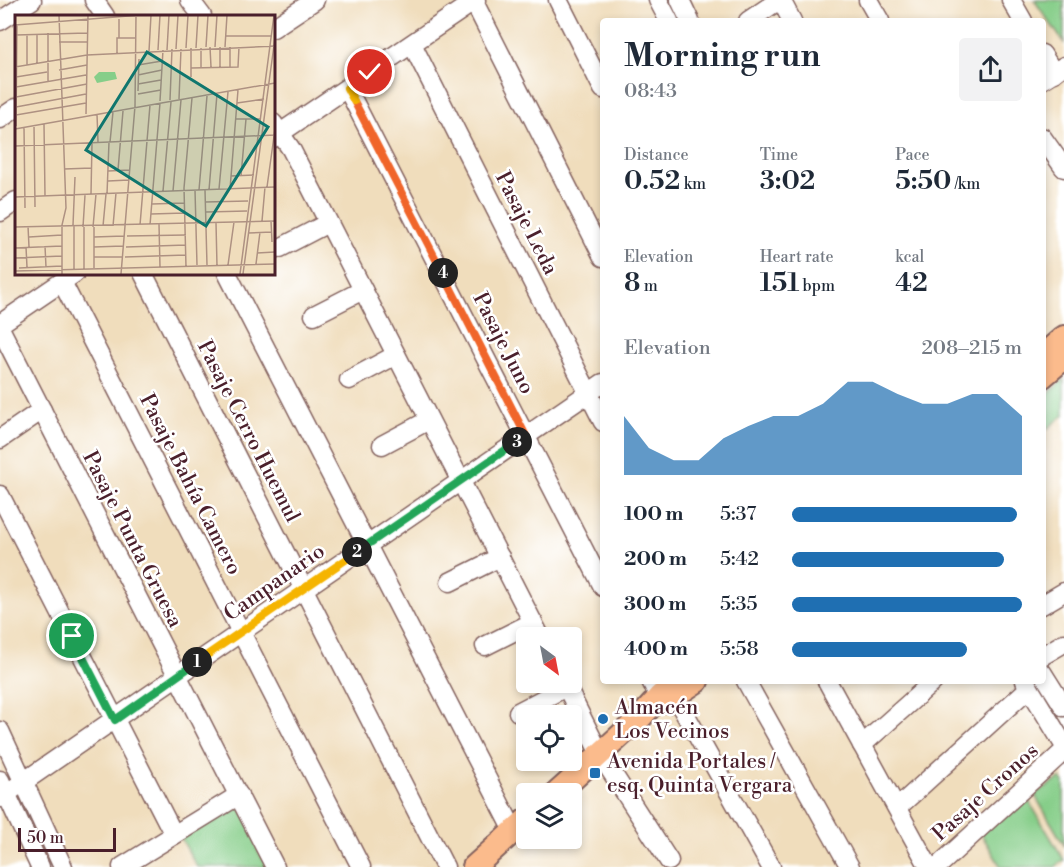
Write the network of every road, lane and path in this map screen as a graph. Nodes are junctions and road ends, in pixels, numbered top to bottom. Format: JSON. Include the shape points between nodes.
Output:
{"nodes":[{"id":1,"x":32,"y":0,"type":"edge"},
{"id":2,"x":94,"y":0,"type":"edge"},
{"id":3,"x":190,"y":0,"type":"edge"},
{"id":4,"x":315,"y":0,"type":"edge"},
{"id":5,"x":474,"y":0,"type":"edge"},
{"id":6,"x":558,"y":0,"type":"edge"},
{"id":7,"x":658,"y":0,"type":"edge"},
{"id":8,"x":680,"y":0,"type":"edge"},
{"id":9,"x":780,"y":0,"type":"edge"},
{"id":10,"x":868,"y":0,"type":"edge"},
{"id":11,"x":1011,"y":0,"type":"edge"},
{"id":12,"x":8,"y":13,"type":"edge"},
{"id":13,"x":104,"y":15,"type":"edge"},
{"id":14,"x":201,"y":15,"type":"edge"},
{"id":15,"x":667,"y":18,"type":"edge"},
{"id":16,"x":689,"y":18,"type":"edge"},
{"id":17,"x":753,"y":18,"type":"edge"},
{"id":18,"x":790,"y":18,"type":"edge"},
{"id":19,"x":878,"y":18,"type":"edge"},
{"id":20,"x":1021,"y":18,"type":"edge"},
{"id":21,"x":274,"y":26,"type":"edge"},
{"id":22,"x":412,"y":44,"type":"junction"},
{"id":23,"x":600,"y":82,"type":"edge"},
{"id":24,"x":347,"y":88,"type":"junction"},
{"id":25,"x":15,"y":109,"type":"edge"},
{"id":26,"x":0,"y":119,"type":"edge"},
{"id":27,"x":275,"y":131,"type":"edge"},
{"id":28,"x":1046,"y":143,"type":"edge"},
{"id":29,"x":1064,"y":168,"type":"edge"},
{"id":30,"x":15,"y":202,"type":"edge"},
{"id":31,"x":0,"y":212,"type":"edge"},
{"id":32,"x":328,"y":223,"type":"junction"},
{"id":33,"x":280,"y":248,"type":"dead end"},
{"id":34,"x":600,"y":251,"type":"edge"},
{"id":35,"x":143,"y":274,"type":"edge"},
{"id":36,"x":228,"y":274,"type":"edge"},
{"id":37,"x":69,"y":277,"type":"edge"},
{"id":38,"x":363,"y":290,"type":"junction"},
{"id":39,"x":314,"y":315,"type":"dead end"},
{"id":40,"x":0,"y":326,"type":"edge"},
{"id":41,"x":1064,"y":336,"type":"edge"},
{"id":42,"x":1049,"y":353,"type":"edge"},
{"id":43,"x":396,"y":355,"type":"junction"},
{"id":44,"x":349,"y":380,"type":"dead end"},
{"id":45,"x":596,"y":388,"type":"edge"},
{"id":46,"x":600,"y":407,"type":"edge"},
{"id":47,"x":42,"y":410,"type":"junction"},
{"id":48,"x":429,"y":420,"type":"junction"},
{"id":49,"x":526,"y":436,"type":"junction"},
{"id":50,"x":0,"y":439,"type":"edge"},
{"id":51,"x":382,"y":445,"type":"dead end"},
{"id":52,"x":460,"y":481,"type":"junction"},
{"id":53,"x":0,"y":495,"type":"edge"},
{"id":54,"x":367,"y":545,"type":"junction"},
{"id":55,"x":500,"y":557,"type":"junction"},
{"id":56,"x":600,"y":581,"type":"edge"},
{"id":57,"x":450,"y":582,"type":"dead end"},
{"id":58,"x":304,"y":589,"type":"junction"},
{"id":59,"x":1064,"y":592,"type":"edge"},
{"id":60,"x":1046,"y":603,"type":"edge"},
{"id":61,"x":535,"y":627,"type":"edge"},
{"id":62,"x":241,"y":632,"type":"junction"},
{"id":63,"x":516,"y":636,"type":"edge"},
{"id":64,"x":1064,"y":643,"type":"edge"},
{"id":65,"x":485,"y":646,"type":"dead end"},
{"id":66,"x":1046,"y":654,"type":"edge"},
{"id":67,"x":178,"y":675,"type":"junction"},
{"id":68,"x":1046,"y":678,"type":"edge"},
{"id":69,"x":685,"y":684,"type":"edge"},
{"id":70,"x":748,"y":684,"type":"edge"},
{"id":71,"x":829,"y":684,"type":"edge"},
{"id":72,"x":931,"y":684,"type":"edge"},
{"id":73,"x":1027,"y":685,"type":"edge"},
{"id":74,"x":665,"y":689,"type":"edge"},
{"id":75,"x":551,"y":693,"type":"edge"},
{"id":76,"x":569,"y":693,"type":"edge"},
{"id":77,"x":530,"y":705,"type":"edge"},
{"id":78,"x":1064,"y":707,"type":"edge"},
{"id":79,"x":115,"y":720,"type":"junction"},
{"id":80,"x":0,"y":731,"type":"edge"},
{"id":81,"x":862,"y":745,"type":"junction"},
{"id":82,"x":1064,"y":745,"type":"edge"},
{"id":83,"x":1064,"y":751,"type":"edge"},
{"id":84,"x":600,"y":754,"type":"junction"},
{"id":85,"x":23,"y":782,"type":"junction"},
{"id":86,"x":568,"y":783,"type":"edge"},
{"id":87,"x":2,"y":790,"type":"edge"},
{"id":88,"x":239,"y":795,"type":"junction"},
{"id":89,"x":897,"y":808,"type":"junction"},
{"id":90,"x":516,"y":818,"type":"edge"},
{"id":91,"x":516,"y":829,"type":"edge"},
{"id":92,"x":174,"y":835,"type":"junction"},
{"id":93,"x":669,"y":861,"type":"dead end"},
{"id":94,"x":40,"y":867,"type":"edge"},
{"id":95,"x":63,"y":867,"type":"edge"},
{"id":96,"x":122,"y":867,"type":"edge"},
{"id":97,"x":275,"y":867,"type":"edge"},
{"id":98,"x":362,"y":867,"type":"edge"},
{"id":99,"x":445,"y":867,"type":"edge"},
{"id":100,"x":474,"y":867,"type":"edge"},
{"id":101,"x":771,"y":867,"type":"edge"},
{"id":102,"x":850,"y":867,"type":"edge"},
{"id":103,"x":929,"y":867,"type":"edge"},
{"id":104,"x":937,"y":867,"type":"edge"}],
"edges":[{"from":1,"to":12,"type":"street"},
{"from":2,"to":13,"type":"street"},
{"from":3,"to":14,"type":"street"},
{"from":4,"to":21,"type":"street"},
{"from":5,"to":22,"type":"street"},
{"from":5,"to":34,"type":"street"},
{"from":6,"to":23,"type":"street"},
{"from":7,"to":15,"type":"street"},
{"from":8,"to":16,"type":"street"},
{"from":9,"to":17,"type":"street"},
{"from":9,"to":18,"type":"street"},
{"from":10,"to":19,"type":"street"},
{"from":11,"to":20,"type":"street"},
{"from":22,"to":24,"type":"street"},
{"from":22,"to":45,"type":"street","name":"Pasaje Leda"},
{"from":24,"to":27,"type":"street"},
{"from":24,"to":49,"type":"street","name":"Pasaje Juno"},
{"from":25,"to":26,"type":"street"},
{"from":27,"to":32,"type":"street","via":[[291,149]]},
{"from":28,"to":29,"type":"street"},
{"from":30,"to":31,"type":"street"},
{"from":32,"to":33,"type":"street"},
{"from":32,"to":38,"type":"street"},
{"from":35,"to":58,"type":"street","name":"Pasaje Cerro Huemul"},
{"from":36,"to":54,"type":"street"},
{"from":37,"to":40,"type":"street"},
{"from":37,"to":62,"type":"street","name":"Pasaje Bahía Camero"},
{"from":38,"to":39,"type":"street"},
{"from":38,"to":43,"type":"street"},
{"from":40,"to":47,"type":"street","name":"Pasaje Punta Gruesa"},
{"from":41,"to":42,"type":"main road"},
{"from":43,"to":44,"type":"street"},
{"from":43,"to":48,"type":"street"},
{"from":45,"to":46,"type":"street","name":"Pasaje Leda"},
{"from":45,"to":49,"type":"street","name":"Campanario"},
{"from":47,"to":50,"type":"street"},
{"from":47,"to":67,"type":"street","name":"Pasaje Punta Gruesa"},
{"from":48,"to":51,"type":"street"},
{"from":48,"to":52,"type":"street"},
{"from":49,"to":52,"type":"street","name":"Campanario"},
{"from":49,"to":56,"type":"street","name":"Pasaje Juno"},
{"from":52,"to":54,"type":"street","name":"Campanario"},
{"from":52,"to":55,"type":"street"},
{"from":53,"to":79,"type":"street"},
{"from":54,"to":58,"type":"street","name":"Campanario"},
{"from":54,"to":90,"type":"street"},
{"from":55,"to":57,"type":"street"},
{"from":55,"to":61,"type":"street"},
{"from":58,"to":62,"type":"street","name":"Campanario"},
{"from":58,"to":99,"type":"street","name":"Pasaje Cerro Huemul"},
{"from":59,"to":60,"type":"street"},
{"from":62,"to":67,"type":"street","name":"Campanario"},
{"from":62,"to":98,"type":"street","name":"Pasaje Bahía Camero"},
{"from":63,"to":65,"type":"street"},
{"from":64,"to":66,"type":"street"},
{"from":67,"to":79,"type":"street","name":"Campanario"},
{"from":67,"to":88,"type":"street","name":"Pasaje Punta Gruesa"},
{"from":68,"to":78,"type":"street"},
{"from":69,"to":74,"type":"main road"},
{"from":70,"to":102,"type":"street"},
{"from":71,"to":81,"type":"street"},
{"from":72,"to":81,"type":"street"},
{"from":73,"to":82,"type":"street"},
{"from":73,"to":89,"type":"street"},
{"from":74,"to":84,"type":"main road"},
{"from":74,"to":101,"type":"street"},
{"from":75,"to":77,"type":"street"},
{"from":76,"to":84,"type":"street"},
{"from":79,"to":85,"type":"street","name":"Campanario"},
{"from":79,"to":92,"type":"street"},
{"from":80,"to":85,"type":"street"},
{"from":81,"to":89,"type":"street"},
{"from":83,"to":104,"type":"street","name":"Pasaje Cronos"},
{"from":84,"to":86,"type":"main road"},
{"from":84,"to":93,"type":"street"},
{"from":85,"to":87,"type":"street","name":"Campanario"},
{"from":85,"to":95,"type":"street"},
{"from":87,"to":94,"type":"street"},
{"from":88,"to":92,"type":"street"},
{"from":88,"to":97,"type":"street","name":"Pasaje Punta Gruesa"},
{"from":89,"to":103,"type":"street"},
{"from":91,"to":100,"type":"main road"},
{"from":92,"to":96,"type":"street"}]}
